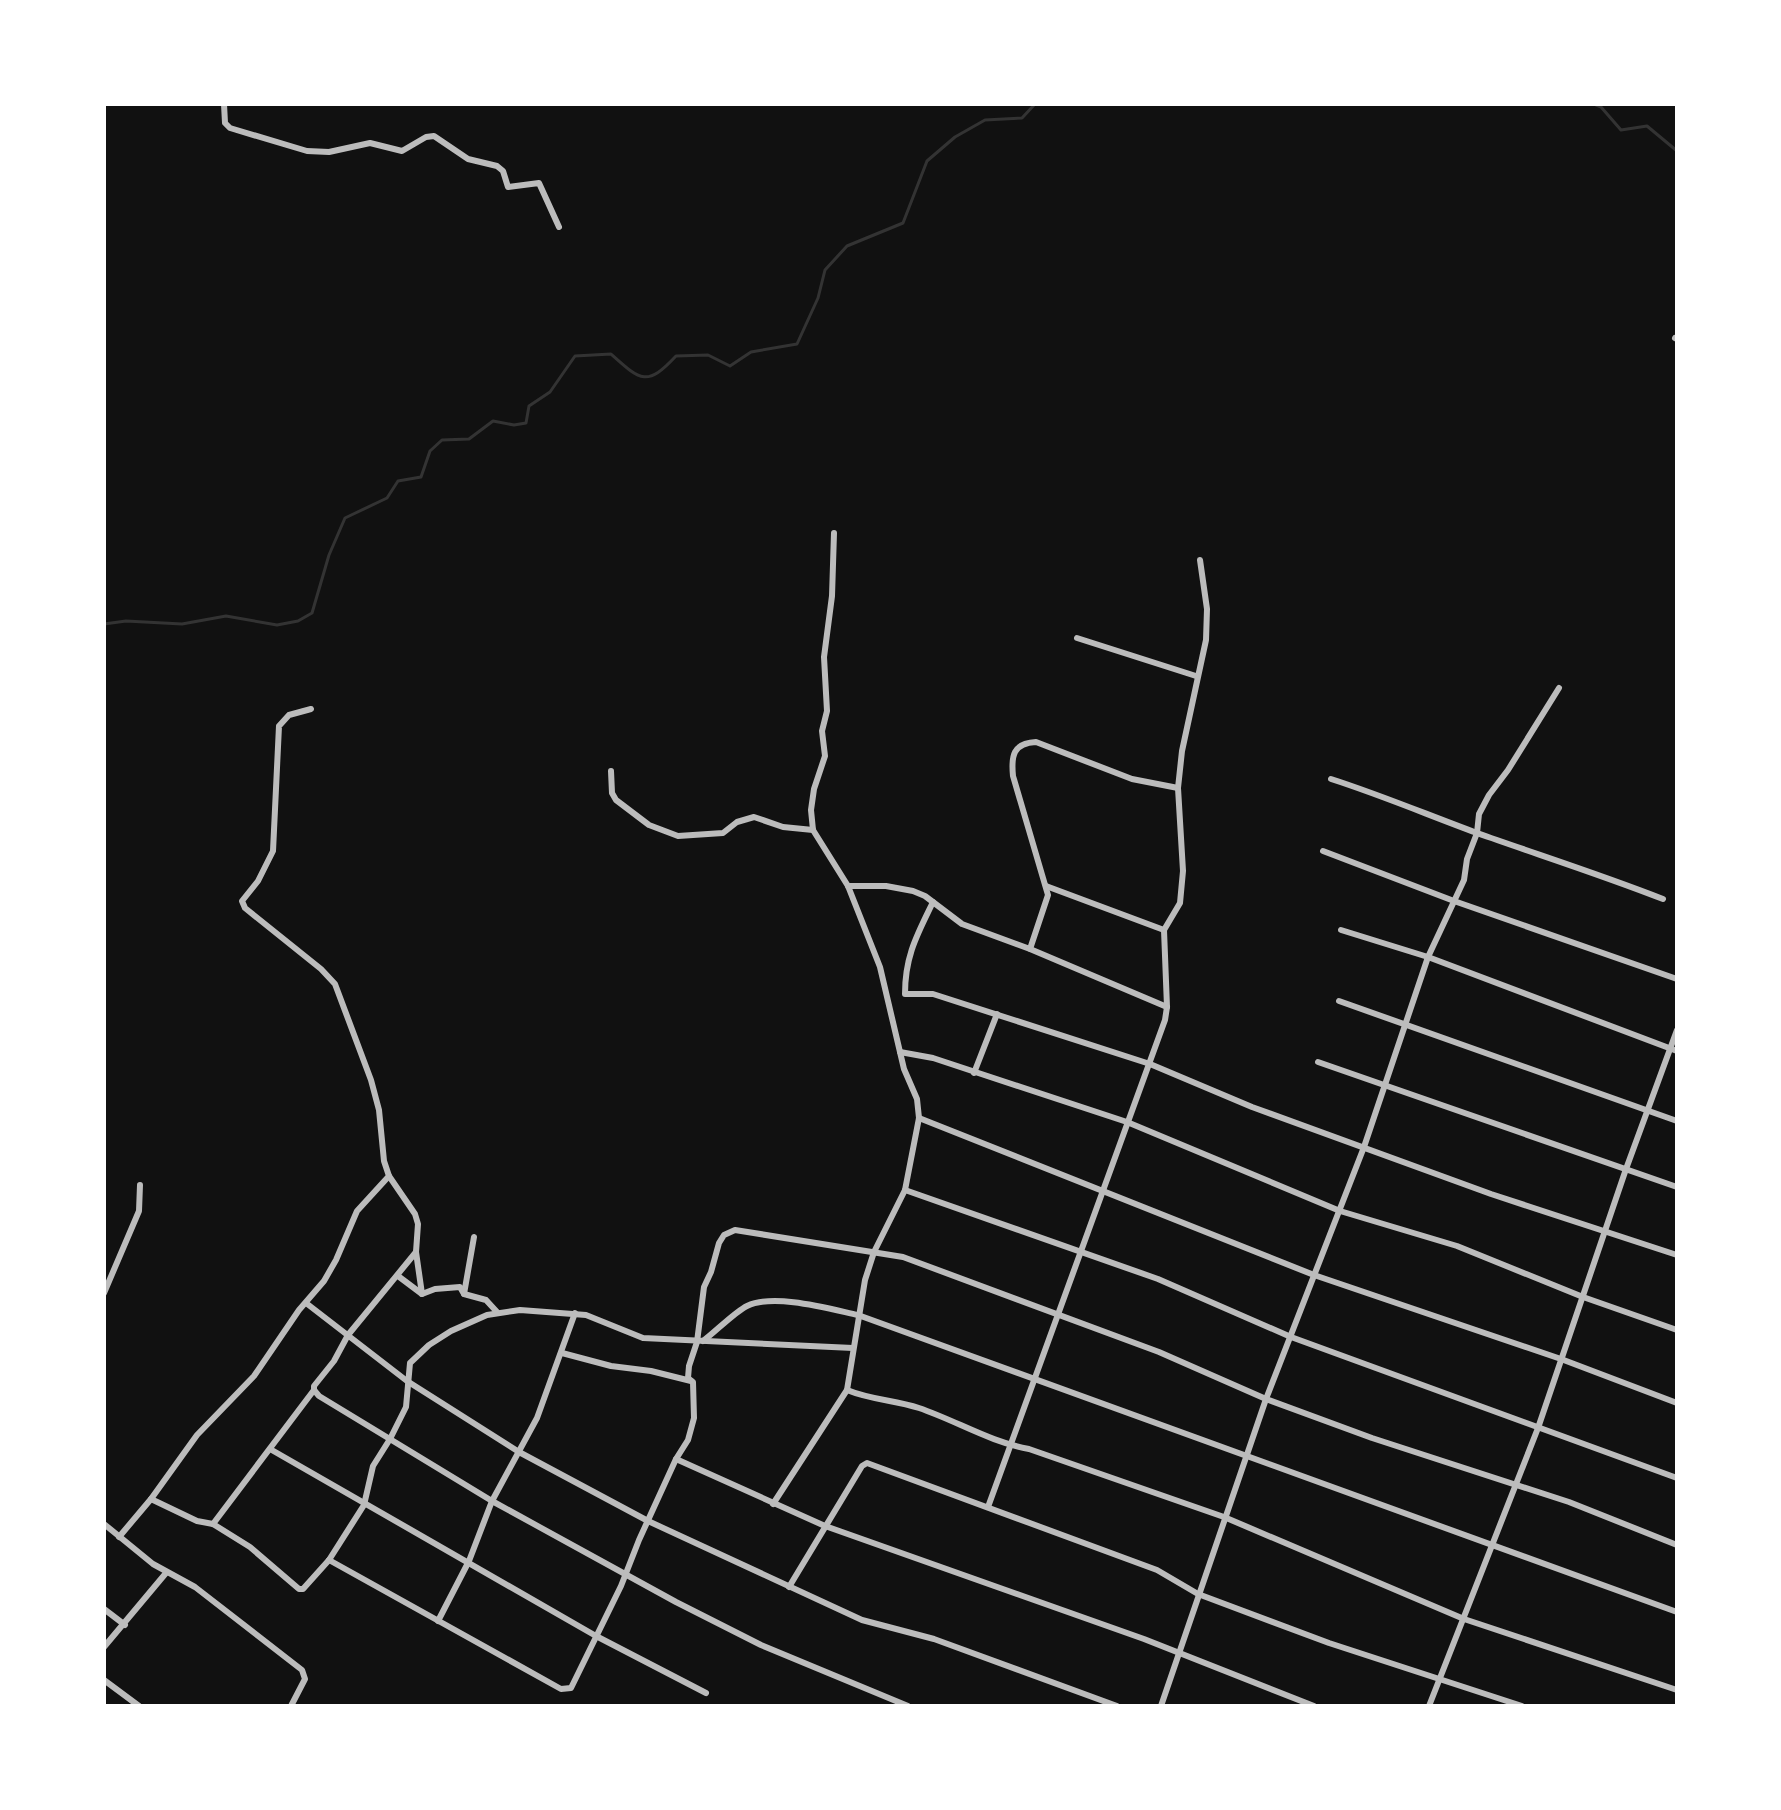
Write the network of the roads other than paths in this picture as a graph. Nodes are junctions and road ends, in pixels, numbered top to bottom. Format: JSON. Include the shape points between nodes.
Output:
{"nodes":[{"id":1,"x":224,"y":104,"type":"edge"},
{"id":2,"x":559,"y":227,"type":"dead end"},
{"id":3,"x":834,"y":533,"type":"dead end"},
{"id":4,"x":1200,"y":560,"type":"dead end"},
{"id":5,"x":1077,"y":638,"type":"dead end"},
{"id":6,"x":1196,"y":676,"type":"junction"},
{"id":7,"x":1559,"y":688,"type":"dead end"},
{"id":8,"x":311,"y":709,"type":"dead end"},
{"id":9,"x":611,"y":771,"type":"dead end"},
{"id":10,"x":1331,"y":779,"type":"dead end"},
{"id":11,"x":1178,"y":788,"type":"junction"},
{"id":12,"x":813,"y":830,"type":"junction"},
{"id":13,"x":1477,"y":833,"type":"junction"},
{"id":14,"x":1323,"y":851,"type":"dead end"},
{"id":15,"x":848,"y":886,"type":"junction"},
{"id":16,"x":1046,"y":886,"type":"junction"},
{"id":17,"x":1663,"y":899,"type":"dead end"},
{"id":18,"x":1454,"y":901,"type":"junction"},
{"id":19,"x":933,"y":902,"type":"junction"},
{"id":20,"x":1164,"y":930,"type":"junction"},
{"id":21,"x":1341,"y":930,"type":"dead end"},
{"id":22,"x":1030,"y":949,"type":"junction"},
{"id":23,"x":1428,"y":957,"type":"junction"},
{"id":24,"x":1677,"y":979,"type":"edge"},
{"id":25,"x":905,"y":994,"type":"junction"},
{"id":26,"x":888,"y":995,"type":"junction"},
{"id":27,"x":1339,"y":1001,"type":"dead end"},
{"id":28,"x":1167,"y":1007,"type":"junction"},
{"id":29,"x":997,"y":1014,"type":"junction"},
{"id":30,"x":1404,"y":1026,"type":"junction"},
{"id":31,"x":1677,"y":1030,"type":"edge"},
{"id":32,"x":1669,"y":1048,"type":"junction"},
{"id":33,"x":1677,"y":1051,"type":"edge"},
{"id":34,"x":900,"y":1052,"type":"junction"},
{"id":35,"x":1318,"y":1062,"type":"dead end"},
{"id":36,"x":1150,"y":1064,"type":"junction"},
{"id":37,"x":974,"y":1073,"type":"junction"},
{"id":38,"x":1385,"y":1084,"type":"junction"},
{"id":39,"x":1648,"y":1110,"type":"junction"},
{"id":40,"x":919,"y":1118,"type":"junction"},
{"id":41,"x":1677,"y":1121,"type":"edge"},
{"id":42,"x":1127,"y":1122,"type":"junction"},
{"id":43,"x":1364,"y":1147,"type":"junction"},
{"id":44,"x":1626,"y":1169,"type":"junction"},
{"id":45,"x":389,"y":1176,"type":"junction"},
{"id":46,"x":140,"y":1185,"type":"dead end"},
{"id":47,"x":1677,"y":1187,"type":"edge"},
{"id":48,"x":905,"y":1190,"type":"junction"},
{"id":49,"x":1103,"y":1190,"type":"junction"},
{"id":50,"x":1340,"y":1211,"type":"junction"},
{"id":51,"x":1606,"y":1230,"type":"junction"},
{"id":52,"x":474,"y":1237,"type":"dead end"},
{"id":53,"x":416,"y":1252,"type":"junction"},
{"id":54,"x":874,"y":1252,"type":"junction"},
{"id":55,"x":1081,"y":1252,"type":"junction"},
{"id":56,"x":1677,"y":1255,"type":"edge"},
{"id":57,"x":1314,"y":1275,"type":"junction"},
{"id":58,"x":398,"y":1276,"type":"junction"},
{"id":59,"x":104,"y":1293,"type":"edge"},
{"id":60,"x":422,"y":1294,"type":"junction"},
{"id":61,"x":464,"y":1294,"type":"junction"},
{"id":62,"x":1583,"y":1297,"type":"junction"},
{"id":63,"x":306,"y":1303,"type":"junction"},
{"id":64,"x":497,"y":1312,"type":"junction"},
{"id":65,"x":575,"y":1313,"type":"junction"},
{"id":66,"x":1058,"y":1314,"type":"junction"},
{"id":67,"x":858,"y":1315,"type":"junction"},
{"id":68,"x":1677,"y":1330,"type":"edge"},
{"id":69,"x":348,"y":1335,"type":"junction"},
{"id":70,"x":1291,"y":1337,"type":"junction"},
{"id":71,"x":700,"y":1342,"type":"junction"},
{"id":72,"x":853,"y":1348,"type":"junction"},
{"id":73,"x":562,"y":1353,"type":"junction"},
{"id":74,"x":1561,"y":1359,"type":"junction"},
{"id":75,"x":1036,"y":1378,"type":"junction"},
{"id":76,"x":407,"y":1381,"type":"junction"},
{"id":77,"x":693,"y":1382,"type":"junction"},
{"id":78,"x":314,"y":1390,"type":"junction"},
{"id":79,"x":847,"y":1390,"type":"junction"},
{"id":80,"x":1266,"y":1399,"type":"junction"},
{"id":81,"x":1677,"y":1403,"type":"edge"},
{"id":82,"x":1538,"y":1428,"type":"junction"},
{"id":83,"x":390,"y":1439,"type":"junction"},
{"id":84,"x":1011,"y":1446,"type":"junction"},
{"id":85,"x":270,"y":1449,"type":"junction"},
{"id":86,"x":519,"y":1452,"type":"junction"},
{"id":87,"x":1246,"y":1457,"type":"junction"},
{"id":88,"x":676,"y":1459,"type":"junction"},
{"id":89,"x":1677,"y":1478,"type":"edge"},
{"id":90,"x":1515,"y":1483,"type":"junction"},
{"id":91,"x":151,"y":1499,"type":"junction"},
{"id":92,"x":492,"y":1501,"type":"junction"},
{"id":93,"x":773,"y":1504,"type":"junction"},
{"id":94,"x":364,"y":1505,"type":"junction"},
{"id":95,"x":988,"y":1507,"type":"junction"},
{"id":96,"x":1224,"y":1517,"type":"junction"},
{"id":97,"x":648,"y":1521,"type":"junction"},
{"id":98,"x":104,"y":1524,"type":"edge"},
{"id":99,"x":213,"y":1524,"type":"junction"},
{"id":100,"x":825,"y":1526,"type":"junction"},
{"id":101,"x":119,"y":1537,"type":"junction"},
{"id":102,"x":1677,"y":1545,"type":"edge"},
{"id":103,"x":1490,"y":1546,"type":"junction"},
{"id":104,"x":329,"y":1560,"type":"junction"},
{"id":105,"x":469,"y":1561,"type":"junction"},
{"id":106,"x":166,"y":1573,"type":"junction"},
{"id":107,"x":625,"y":1574,"type":"junction"},
{"id":108,"x":789,"y":1587,"type":"junction"},
{"id":109,"x":1198,"y":1594,"type":"junction"},
{"id":110,"x":104,"y":1609,"type":"edge"},
{"id":111,"x":1677,"y":1612,"type":"edge"},
{"id":112,"x":1464,"y":1619,"type":"junction"},
{"id":113,"x":438,"y":1621,"type":"junction"},
{"id":114,"x":125,"y":1625,"type":"junction"},
{"id":115,"x":596,"y":1636,"type":"junction"},
{"id":116,"x":104,"y":1647,"type":"edge"},
{"id":117,"x":1178,"y":1652,"type":"junction"},
{"id":118,"x":1438,"y":1679,"type":"junction"},
{"id":119,"x":104,"y":1680,"type":"edge"},
{"id":120,"x":1677,"y":1690,"type":"edge"},
{"id":121,"x":706,"y":1693,"type":"dead end"},
{"id":122,"x":139,"y":1706,"type":"edge"},
{"id":123,"x":291,"y":1706,"type":"edge"},
{"id":124,"x":908,"y":1706,"type":"edge"},
{"id":125,"x":1117,"y":1706,"type":"edge"},
{"id":126,"x":1161,"y":1706,"type":"edge"},
{"id":127,"x":1314,"y":1706,"type":"edge"},
{"id":128,"x":1429,"y":1706,"type":"edge"},
{"id":129,"x":1522,"y":1706,"type":"edge"}],
"edges":[{"from":1,"to":2,"type":"street","via":[[230,128],[307,151],[370,143],[402,151],[434,136],[468,159],[497,166],[508,187],[539,183]]},
{"from":3,"to":12,"type":"street","via":[[824,657],[825,756],[814,789]]},
{"from":4,"to":6,"type":"street","via":[[1206,640]]},
{"from":5,"to":6,"type":"street"},
{"from":6,"to":11,"type":"street"},
{"from":7,"to":13,"type":"street","via":[[1489,795]]},
{"from":8,"to":45,"type":"street","via":[[289,715],[279,726],[273,851],[243,904],[335,984],[375,1095]]},
{"from":9,"to":12,"type":"street","via":[[616,800],[649,825],[678,836],[723,833],[754,817]]},
{"from":10,"to":13,"type":"street"},
{"from":11,"to":16,"type":"street","via":[[1132,779],[1036,742],[1016,748],[1013,776]]},
{"from":11,"to":20,"type":"street","via":[[1180,903]]},
{"from":12,"to":15,"type":"street"},
{"from":13,"to":17,"type":"street"},
{"from":13,"to":18,"type":"street"},
{"from":14,"to":18,"type":"street"},
{"from":15,"to":19,"type":"street","via":[[898,888]]},
{"from":15,"to":26,"type":"street"},
{"from":16,"to":20,"type":"street"},
{"from":16,"to":22,"type":"street","via":[[1047,903]]},
{"from":18,"to":23,"type":"street"},
{"from":18,"to":24,"type":"street"},
{"from":19,"to":22,"type":"street","via":[[962,924]]},
{"from":19,"to":25,"type":"street","via":[[909,955]]},
{"from":20,"to":28,"type":"street"},
{"from":21,"to":23,"type":"street"},
{"from":22,"to":28,"type":"street"},
{"from":23,"to":30,"type":"street"},
{"from":23,"to":32,"type":"street"},
{"from":25,"to":26,"type":"street"},
{"from":25,"to":29,"type":"street","via":[[933,994]]},
{"from":26,"to":34,"type":"street"},
{"from":27,"to":30,"type":"street"},
{"from":28,"to":36,"type":"street"},
{"from":29,"to":36,"type":"street"},
{"from":29,"to":37,"type":"street"},
{"from":30,"to":38,"type":"street"},
{"from":30,"to":39,"type":"street"},
{"from":31,"to":32,"type":"street"},
{"from":32,"to":33,"type":"street"},
{"from":32,"to":39,"type":"street"},
{"from":34,"to":37,"type":"street"},
{"from":34,"to":40,"type":"street"},
{"from":35,"to":38,"type":"street"},
{"from":36,"to":42,"type":"street"},
{"from":36,"to":43,"type":"street"},
{"from":37,"to":42,"type":"street"},
{"from":38,"to":43,"type":"street"},
{"from":38,"to":44,"type":"street"},
{"from":39,"to":41,"type":"street"},
{"from":39,"to":44,"type":"street"},
{"from":40,"to":48,"type":"street"},
{"from":40,"to":49,"type":"street"},
{"from":42,"to":49,"type":"street"},
{"from":42,"to":50,"type":"street"},
{"from":43,"to":50,"type":"street"},
{"from":43,"to":51,"type":"street"},
{"from":44,"to":47,"type":"street"},
{"from":44,"to":51,"type":"street"},
{"from":45,"to":53,"type":"street","via":[[415,1214]]},
{"from":45,"to":63,"type":"street","via":[[357,1211],[336,1260]]},
{"from":46,"to":59,"type":"street","via":[[139,1211]]},
{"from":48,"to":54,"type":"street"},
{"from":48,"to":55,"type":"street"},
{"from":49,"to":55,"type":"street"},
{"from":49,"to":57,"type":"street"},
{"from":50,"to":57,"type":"street"},
{"from":50,"to":62,"type":"street","via":[[1457,1246]]},
{"from":51,"to":56,"type":"street"},
{"from":51,"to":62,"type":"street"},
{"from":52,"to":61,"type":"street"},
{"from":53,"to":58,"type":"street"},
{"from":53,"to":60,"type":"street"},
{"from":54,"to":66,"type":"street","via":[[903,1257]]},
{"from":54,"to":67,"type":"street"},
{"from":54,"to":71,"type":"street","via":[[728,1231],[702,1294]]},
{"from":55,"to":66,"type":"street"},
{"from":55,"to":70,"type":"street"},
{"from":57,"to":70,"type":"street"},
{"from":57,"to":74,"type":"street"},
{"from":58,"to":60,"type":"street"},
{"from":58,"to":69,"type":"street"},
{"from":60,"to":61,"type":"street","via":[[460,1287]]},
{"from":61,"to":64,"type":"street","via":[[486,1300]]},
{"from":62,"to":68,"type":"street"},
{"from":62,"to":74,"type":"street"},
{"from":63,"to":69,"type":"street"},
{"from":63,"to":91,"type":"street","via":[[254,1376],[197,1435]]},
{"from":64,"to":65,"type":"street"},
{"from":64,"to":76,"type":"street","via":[[429,1345],[410,1363]]},
{"from":65,"to":71,"type":"street","via":[[643,1338]]},
{"from":65,"to":73,"type":"street"},
{"from":66,"to":75,"type":"street"},
{"from":66,"to":80,"type":"street"},
{"from":67,"to":71,"type":"street","via":[[802,1302],[747,1305]]},
{"from":67,"to":72,"type":"street"},
{"from":67,"to":75,"type":"street"},
{"from":69,"to":76,"type":"street"},
{"from":69,"to":78,"type":"street"},
{"from":70,"to":80,"type":"street"},
{"from":70,"to":82,"type":"street"},
{"from":71,"to":72,"type":"street"},
{"from":71,"to":77,"type":"street","via":[[689,1366]]},
{"from":72,"to":79,"type":"street"},
{"from":73,"to":77,"type":"street"},
{"from":73,"to":86,"type":"street"},
{"from":74,"to":81,"type":"street"},
{"from":74,"to":82,"type":"street"},
{"from":75,"to":84,"type":"street"},
{"from":75,"to":87,"type":"street"},
{"from":76,"to":83,"type":"street","via":[[406,1407]]},
{"from":76,"to":86,"type":"street"},
{"from":77,"to":88,"type":"street","via":[[694,1418]]},
{"from":78,"to":83,"type":"street"},
{"from":78,"to":85,"type":"street"},
{"from":79,"to":84,"type":"street","via":[[918,1408]]},
{"from":79,"to":93,"type":"street"},
{"from":80,"to":87,"type":"street"},
{"from":80,"to":90,"type":"street"},
{"from":82,"to":89,"type":"street"},
{"from":82,"to":90,"type":"street"},
{"from":83,"to":92,"type":"street"},
{"from":83,"to":94,"type":"street","via":[[373,1466]]},
{"from":84,"to":95,"type":"street"},
{"from":84,"to":96,"type":"street"},
{"from":85,"to":94,"type":"street"},
{"from":85,"to":99,"type":"street"},
{"from":86,"to":92,"type":"street"},
{"from":86,"to":97,"type":"street"},
{"from":87,"to":96,"type":"street"},
{"from":87,"to":103,"type":"street"},
{"from":88,"to":93,"type":"street"},
{"from":88,"to":97,"type":"street"},
{"from":90,"to":102,"type":"street"},
{"from":90,"to":103,"type":"street"},
{"from":91,"to":99,"type":"street"},
{"from":91,"to":101,"type":"street"},
{"from":92,"to":105,"type":"street"},
{"from":92,"to":107,"type":"street"},
{"from":93,"to":100,"type":"street"},
{"from":94,"to":104,"type":"street"},
{"from":94,"to":105,"type":"street"},
{"from":95,"to":100,"type":"street","via":[[867,1463]]},
{"from":95,"to":109,"type":"street","via":[[1157,1570]]},
{"from":96,"to":109,"type":"street"},
{"from":96,"to":112,"type":"street"},
{"from":97,"to":107,"type":"street"},
{"from":97,"to":108,"type":"street"},
{"from":98,"to":101,"type":"street"},
{"from":99,"to":104,"type":"street","via":[[299,1589],[307,1587]]},
{"from":100,"to":108,"type":"street"},
{"from":100,"to":117,"type":"street"},
{"from":101,"to":106,"type":"street"},
{"from":103,"to":111,"type":"street"},
{"from":103,"to":112,"type":"street"},
{"from":104,"to":113,"type":"street"},
{"from":105,"to":113,"type":"street"},
{"from":105,"to":115,"type":"street"},
{"from":106,"to":114,"type":"street"},
{"from":106,"to":123,"type":"street","via":[[189,1583],[306,1674]]},
{"from":107,"to":115,"type":"street"},
{"from":107,"to":124,"type":"street","via":[[761,1645]]},
{"from":108,"to":125,"type":"street","via":[[862,1620],[934,1639]]},
{"from":109,"to":117,"type":"street"},
{"from":109,"to":118,"type":"street"},
{"from":110,"to":114,"type":"street"},
{"from":112,"to":118,"type":"street"},
{"from":112,"to":120,"type":"street"},
{"from":113,"to":115,"type":"street","via":[[566,1691]]},
{"from":114,"to":116,"type":"street"},
{"from":115,"to":121,"type":"street"},
{"from":117,"to":126,"type":"street"},
{"from":117,"to":127,"type":"street"},
{"from":118,"to":128,"type":"street"},
{"from":118,"to":129,"type":"street"},
{"from":119,"to":122,"type":"street"}]}
